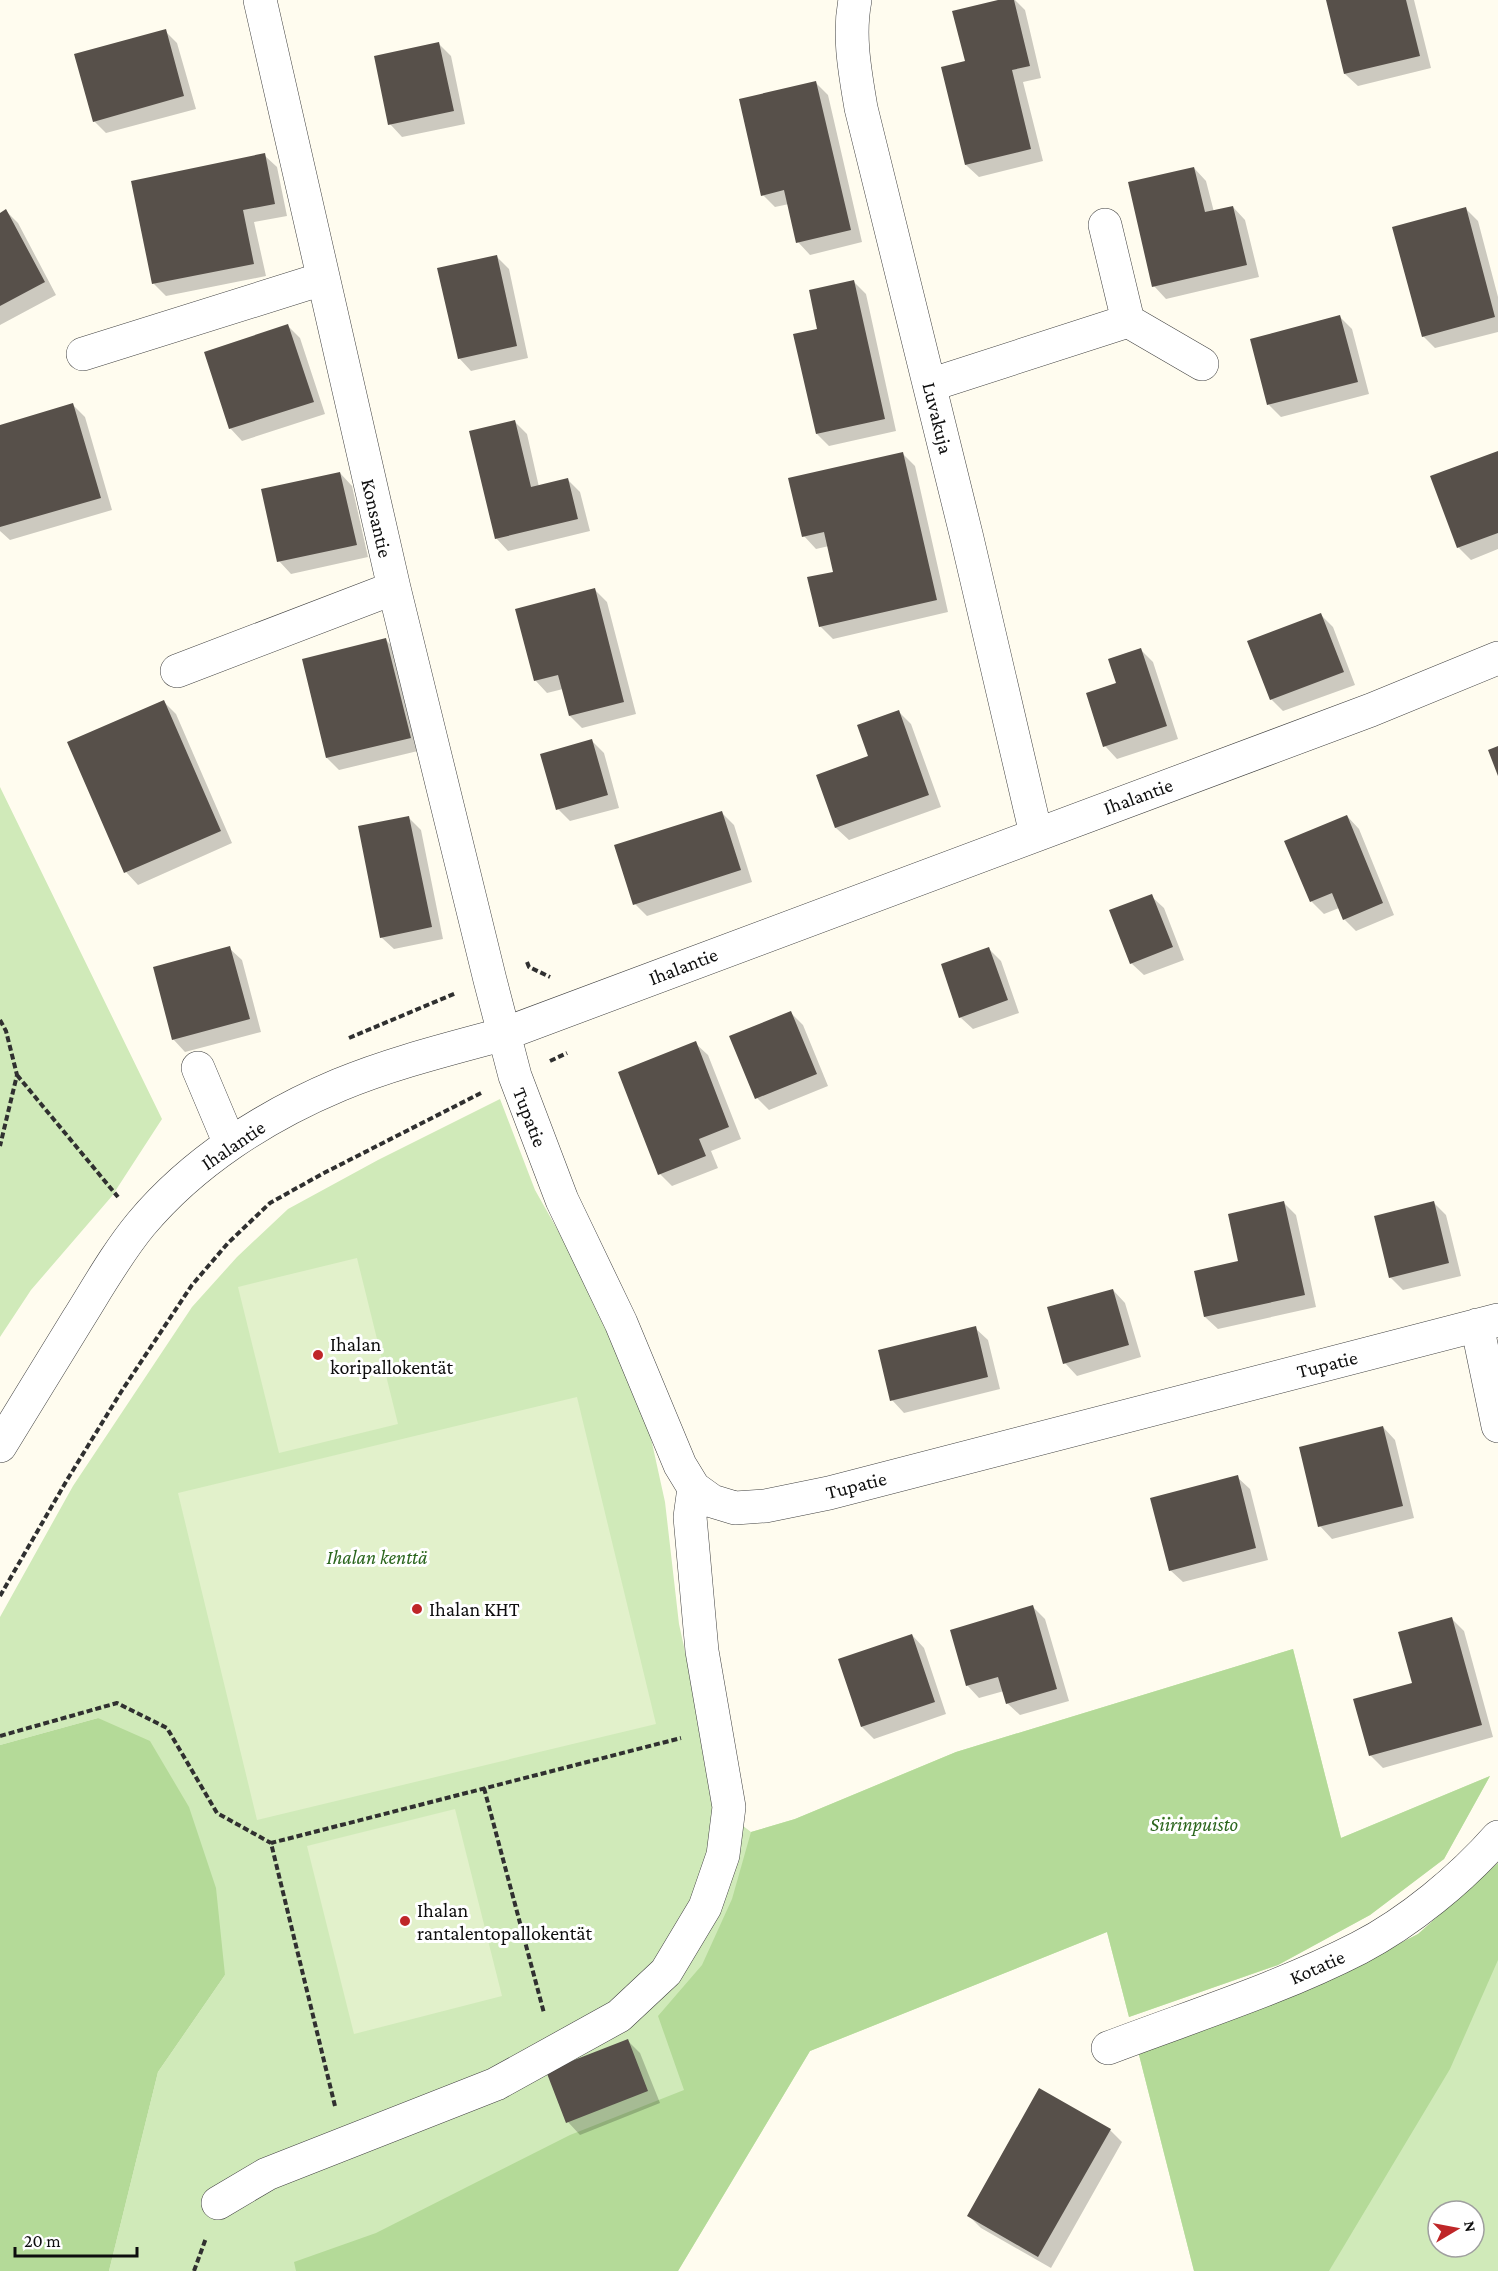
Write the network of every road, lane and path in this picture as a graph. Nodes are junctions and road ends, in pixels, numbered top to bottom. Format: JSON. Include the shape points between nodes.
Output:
{"nodes":[{"id":1,"x":260,"y":0,"type":"edge"},
{"id":2,"x":855,"y":0,"type":"edge"},
{"id":3,"x":1105,"y":225,"type":"dead end"},
{"id":4,"x":322,"y":279,"type":"junction"},
{"id":5,"x":1128,"y":321,"type":"junction"},
{"id":6,"x":83,"y":354,"type":"dead end"},
{"id":7,"x":1202,"y":364,"type":"dead end"},
{"id":8,"x":930,"y":385,"type":"junction"},
{"id":9,"x":394,"y":588,"type":"junction"},
{"id":10,"x":1498,"y":658,"type":"edge"},
{"id":11,"x":177,"y":671,"type":"dead end"},
{"id":12,"x":1036,"y":834,"type":"junction"},
{"id":13,"x":0,"y":1020,"type":"edge"},
{"id":14,"x":504,"y":1034,"type":"junction"},
{"id":15,"x":198,"y":1068,"type":"dead end"},
{"id":16,"x":17,"y":1075,"type":"junction"},
{"id":17,"x":490,"y":1088,"type":"dead end"},
{"id":18,"x":230,"y":1144,"type":"junction"},
{"id":19,"x":0,"y":1146,"type":"edge"},
{"id":20,"x":124,"y":1204,"type":"dead end"},
{"id":21,"x":1488,"y":1323,"type":"edge"},
{"id":22,"x":1498,"y":1425,"type":"edge"},
{"id":23,"x":0,"y":1446,"type":"edge"},
{"id":24,"x":694,"y":1488,"type":"junction"},
{"id":25,"x":0,"y":1596,"type":"edge"},
{"id":26,"x":716,"y":1729,"type":"junction"},
{"id":27,"x":0,"y":1736,"type":"edge"},
{"id":28,"x":484,"y":1788,"type":"junction"},
{"id":29,"x":1498,"y":1837,"type":"edge"},
{"id":30,"x":271,"y":1842,"type":"junction"},
{"id":31,"x":1108,"y":2048,"type":"dead end"},
{"id":32,"x":554,"y":2051,"type":"junction"},
{"id":33,"x":344,"y":2144,"type":"junction"},
{"id":34,"x":218,"y":2203,"type":"dead end"}],
"edges":[{"from":1,"to":4,"type":"street","name":"Konsantie"},
{"from":2,"to":8,"type":"street","name":"Luvakuja","via":[[853,60],[861,108]]},
{"from":3,"to":5,"type":"street"},
{"from":4,"to":6,"type":"street"},
{"from":4,"to":9,"type":"street","name":"Konsantie"},
{"from":5,"to":7,"type":"street"},
{"from":5,"to":8,"type":"street"},
{"from":8,"to":12,"type":"street","name":"Luvakuja"},
{"from":9,"to":11,"type":"street"},
{"from":9,"to":14,"type":"street","name":"Konsantie"},
{"from":10,"to":12,"type":"street","name":"Ihalantie","via":[[1371,710]]},
{"from":12,"to":14,"type":"street","name":"Ihalantie"},
{"from":13,"to":16,"type":"path"},
{"from":14,"to":18,"type":"street","name":"Ihalantie","via":[[340,1085],[281,1113]]},
{"from":14,"to":24,"type":"street","name":"Tupatie","via":[[515,1076],[562,1200],[621,1323],[680,1465]]},
{"from":15,"to":18,"type":"street"},
{"from":16,"to":19,"type":"path"},
{"from":16,"to":20,"type":"path"},
{"from":17,"to":25,"type":"path","via":[[270,1203],[228,1244],[192,1286],[128,1382]]},
{"from":18,"to":23,"type":"street","name":"Ihalantie","via":[[183,1180],[141,1225],[105,1274]]},
{"from":21,"to":22,"type":"street"},
{"from":21,"to":24,"type":"street","name":"Tupatie","via":[[829,1493],[735,1508],[712,1501]]},
{"from":24,"to":26,"type":"street","via":[[690,1517],[702,1651]]},
{"from":26,"to":28,"type":"path"},
{"from":26,"to":32,"type":"street","via":[[729,1807],[723,1855],[705,1907],[666,1972],[619,2016]]},
{"from":27,"to":30,"type":"path","via":[[117,1703],[167,1728],[218,1813]]},
{"from":28,"to":30,"type":"path"},
{"from":28,"to":32,"type":"path"},
{"from":29,"to":31,"type":"street","name":"Kotatie","via":[[1477,1861],[1423,1907],[1361,1947],[1295,1978]]},
{"from":30,"to":33,"type":"path"},
{"from":32,"to":33,"type":"street","via":[[496,2084]]},
{"from":33,"to":34,"type":"street","via":[[267,2174]]}]}
